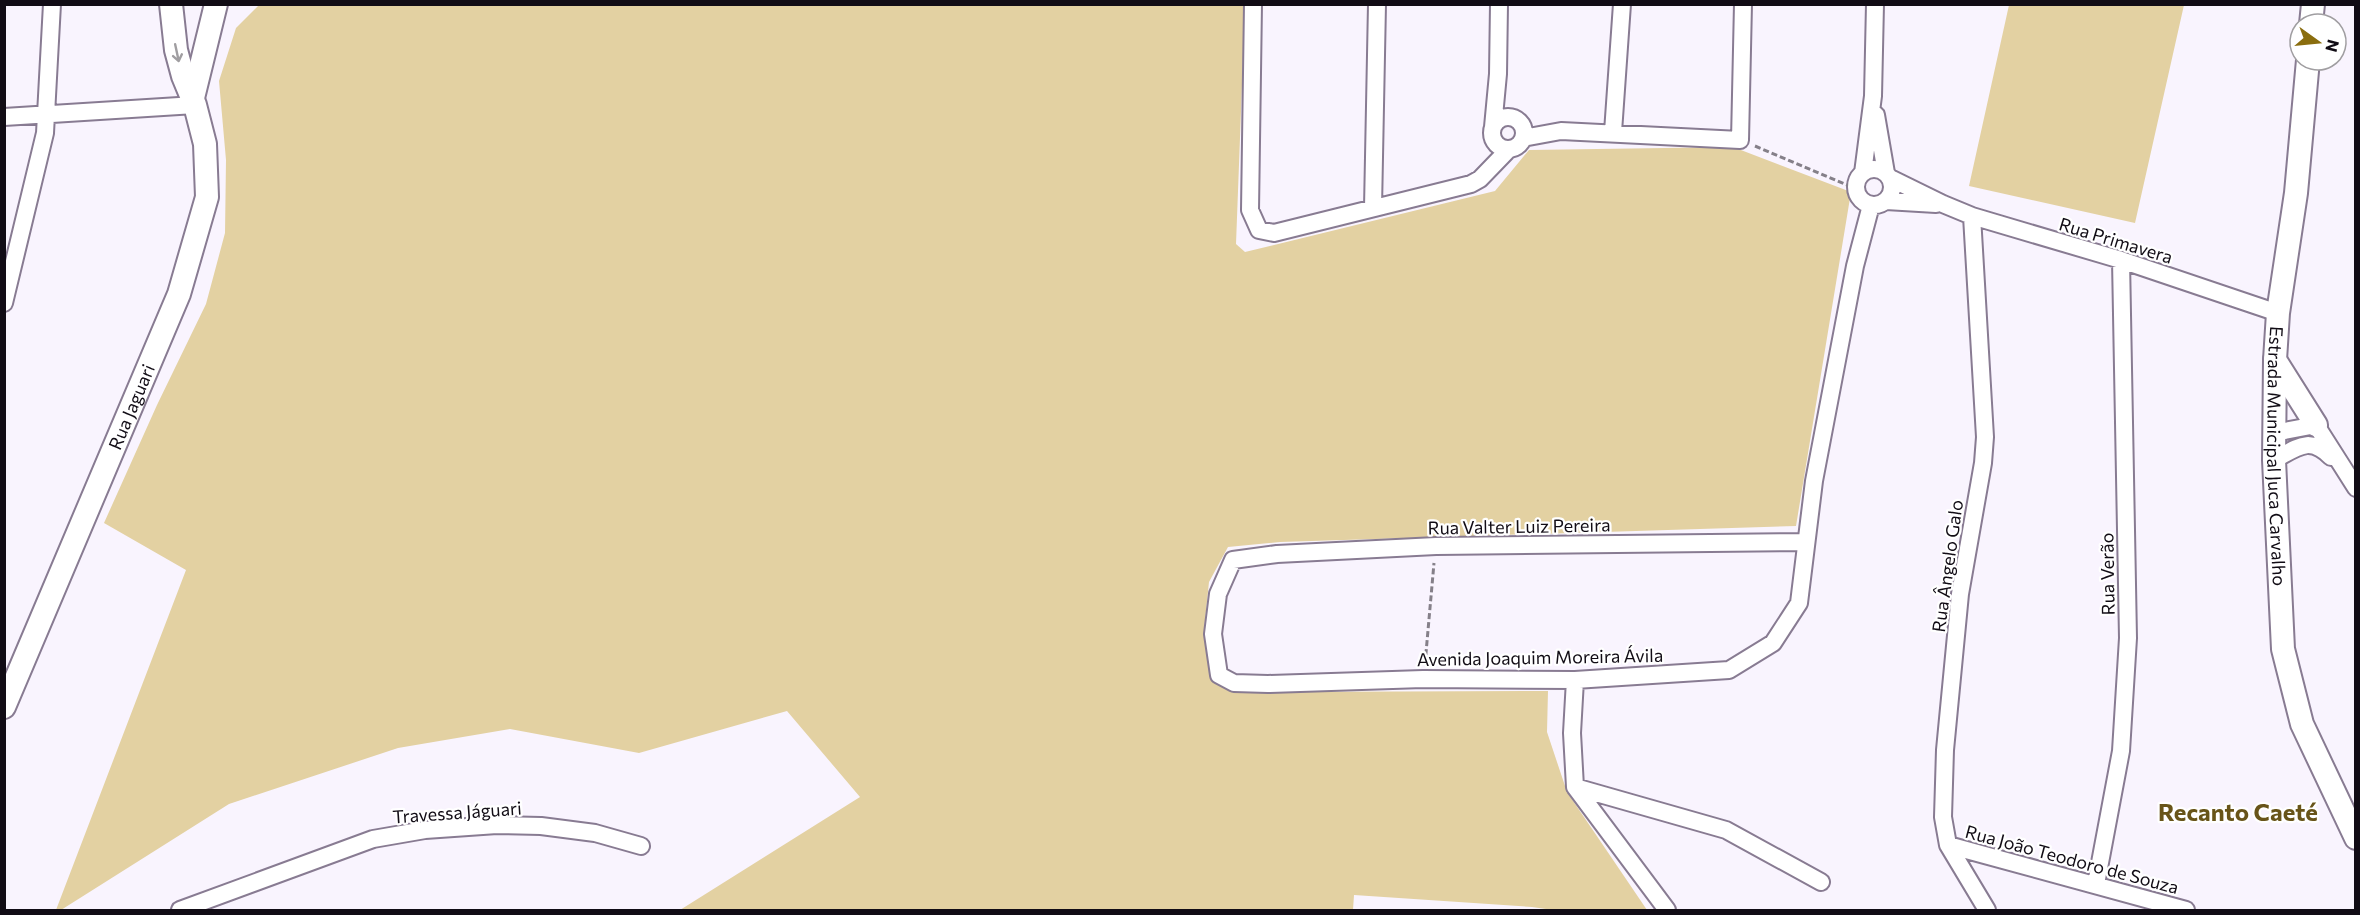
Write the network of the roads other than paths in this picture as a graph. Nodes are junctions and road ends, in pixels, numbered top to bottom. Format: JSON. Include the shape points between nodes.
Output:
{"nodes":[{"id":1,"x":52,"y":4,"type":"edge"},
{"id":2,"x":171,"y":4,"type":"edge"},
{"id":3,"x":216,"y":4,"type":"edge"},
{"id":4,"x":1253,"y":4,"type":"edge"},
{"id":5,"x":1377,"y":4,"type":"edge"},
{"id":6,"x":1499,"y":4,"type":"edge"},
{"id":7,"x":1622,"y":4,"type":"edge"},
{"id":8,"x":1743,"y":4,"type":"edge"},
{"id":9,"x":1875,"y":4,"type":"edge"},
{"id":10,"x":2307,"y":72,"type":"edge"},
{"id":11,"x":1498,"y":74,"type":"junction"},
{"id":12,"x":1873,"y":96,"type":"junction"},
{"id":13,"x":194,"y":101,"type":"junction"},
{"id":14,"x":47,"y":114,"type":"junction"},
{"id":15,"x":4,"y":117,"type":"edge"},
{"id":16,"x":1513,"y":119,"type":"junction"},
{"id":17,"x":1493,"y":127,"type":"junction"},
{"id":18,"x":1561,"y":131,"type":"junction"},
{"id":19,"x":1614,"y":132,"type":"junction"},
{"id":20,"x":1523,"y":138,"type":"junction"},
{"id":21,"x":1503,"y":146,"type":"junction"},
{"id":22,"x":1863,"y":173,"type":"junction"},
{"id":23,"x":1888,"y":175,"type":"junction"},
{"id":24,"x":1886,"y":201,"type":"junction"},
{"id":25,"x":1868,"y":204,"type":"junction"},
{"id":26,"x":1943,"y":204,"type":"junction"},
{"id":27,"x":1373,"y":208,"type":"junction"},
{"id":28,"x":1972,"y":216,"type":"junction"},
{"id":29,"x":2121,"y":260,"type":"junction"},
{"id":30,"x":5,"y":296,"type":"edge"},
{"id":31,"x":2278,"y":313,"type":"junction"},
{"id":32,"x":2275,"y":360,"type":"junction"},
{"id":33,"x":2316,"y":425,"type":"junction"},
{"id":34,"x":2274,"y":433,"type":"junction"},
{"id":35,"x":2274,"y":460,"type":"junction"},
{"id":36,"x":2340,"y":466,"type":"junction"},
{"id":37,"x":2355,"y":488,"type":"edge"},
{"id":38,"x":1806,"y":542,"type":"junction"},
{"id":39,"x":1233,"y":560,"type":"joint"},
{"id":40,"x":1575,"y":680,"type":"junction"},
{"id":41,"x":4,"y":707,"type":"edge"},
{"id":42,"x":1575,"y":787,"type":"junction"},
{"id":43,"x":2355,"y":838,"type":"edge"},
{"id":44,"x":1948,"y":845,"type":"junction"},
{"id":45,"x":641,"y":846,"type":"dead end"},
{"id":46,"x":1821,"y":882,"type":"dead end"},
{"id":47,"x":2096,"y":884,"type":"junction"},
{"id":48,"x":180,"y":910,"type":"edge"},
{"id":49,"x":1667,"y":910,"type":"edge"},
{"id":50,"x":1987,"y":910,"type":"edge"},
{"id":51,"x":2186,"y":910,"type":"edge"}],
"edges":[{"from":1,"to":14,"type":"street"},
{"from":2,"to":13,"type":"street","name":"Rua Jaguari","one_way":true,"via":[[176,50]]},
{"from":3,"to":13,"type":"street","name":"Rua Jaguari"},
{"from":4,"to":27,"type":"street","via":[[1250,210],[1254,224],[1259,230],[1274,233]]},
{"from":5,"to":27,"type":"street"},
{"from":6,"to":11,"type":"street"},
{"from":7,"to":19,"type":"street"},
{"from":8,"to":19,"type":"street","via":[[1740,140]]},
{"from":9,"to":12,"type":"street"},
{"from":10,"to":31,"type":"street","name":"Estrada Municipal Juca Carvalho","via":[[2296,193]]},
{"from":11,"to":16,"type":"street"},
{"from":11,"to":17,"type":"street"},
{"from":12,"to":22,"type":"street"},
{"from":12,"to":23,"type":"street"},
{"from":13,"to":14,"type":"street"},
{"from":13,"to":41,"type":"street","name":"Rua Jaguari","via":[[205,144],[207,197],[179,294]]},
{"from":14,"to":15,"type":"street"},
{"from":14,"to":30,"type":"street"},
{"from":16,"to":17,"type":"street","via":[[1502,118]]},
{"from":16,"to":18,"type":"street"},
{"from":16,"to":20,"type":"street","via":[[1523,126]]},
{"from":17,"to":21,"type":"street","via":[[1494,139]]},
{"from":18,"to":19,"type":"street"},
{"from":18,"to":20,"type":"street"},
{"from":20,"to":21,"type":"street","via":[[1515,147]]},
{"from":21,"to":27,"type":"street","via":[[1480,179],[1471,184]]},
{"from":22,"to":23,"type":"street","via":[[1874,169]]},
{"from":22,"to":25,"type":"street","via":[[1856,189]]},
{"from":23,"to":24,"type":"street","via":[[1893,190]]},
{"from":23,"to":26,"type":"street","name":"Rua Primavera"},
{"from":24,"to":25,"type":"street"},
{"from":24,"to":26,"type":"street","name":"Rua Primavera"},
{"from":25,"to":38,"type":"street","name":"Avenida Joaquim Moreira Ávila","via":[[1814,481]]},
{"from":26,"to":28,"type":"street","name":"Rua Primavera"},
{"from":28,"to":29,"type":"street","name":"Rua Primavera"},
{"from":28,"to":44,"type":"street","name":"Rua Ângelo Galo","via":[[1985,437],[1960,594],[1945,750],[1943,816]]},
{"from":29,"to":31,"type":"street","name":"Rua Primavera"},
{"from":29,"to":47,"type":"street","name":"Rua Verão","via":[[2128,638],[2121,751]]},
{"from":31,"to":32,"type":"street","name":"Estrada Municipal Juca Carvalho"},
{"from":32,"to":33,"type":"street"},
{"from":32,"to":34,"type":"street","name":"Estrada Municipal Juca Carvalho"},
{"from":33,"to":34,"type":"street"},
{"from":33,"to":36,"type":"street"},
{"from":34,"to":35,"type":"street","name":"Estrada Municipal Juca Carvalho"},
{"from":35,"to":36,"type":"street","via":[[2310,444],[2324,450]]},
{"from":35,"to":43,"type":"street","name":"Estrada Municipal Juca Carvalho","via":[[2287,671],[2302,724]]},
{"from":36,"to":37,"type":"street"},
{"from":38,"to":39,"type":"street","name":"Rua Valter Luiz Pereira","via":[[1436,546]]},
{"from":38,"to":40,"type":"street","name":"Avenida Joaquim Moreira Ávila","via":[[1799,603],[1773,643],[1729,670]]},
{"from":39,"to":40,"type":"street","name":"Avenida Joaquim Moreira Ávila","via":[[1218,594],[1213,634],[1219,675],[1234,683]]},
{"from":40,"to":42,"type":"street"},
{"from":42,"to":46,"type":"street","via":[[1726,830]]},
{"from":42,"to":49,"type":"street"},
{"from":44,"to":47,"type":"street","name":"Rua João Teodoro de Souza"},
{"from":44,"to":50,"type":"street","name":"Rua Ângelo Galo"},
{"from":45,"to":48,"type":"street","name":"Travessa Jáguari","via":[[595,833],[541,826],[425,830],[373,839]]},
{"from":47,"to":51,"type":"street","name":"Rua João Teodoro de Souza"}]}
